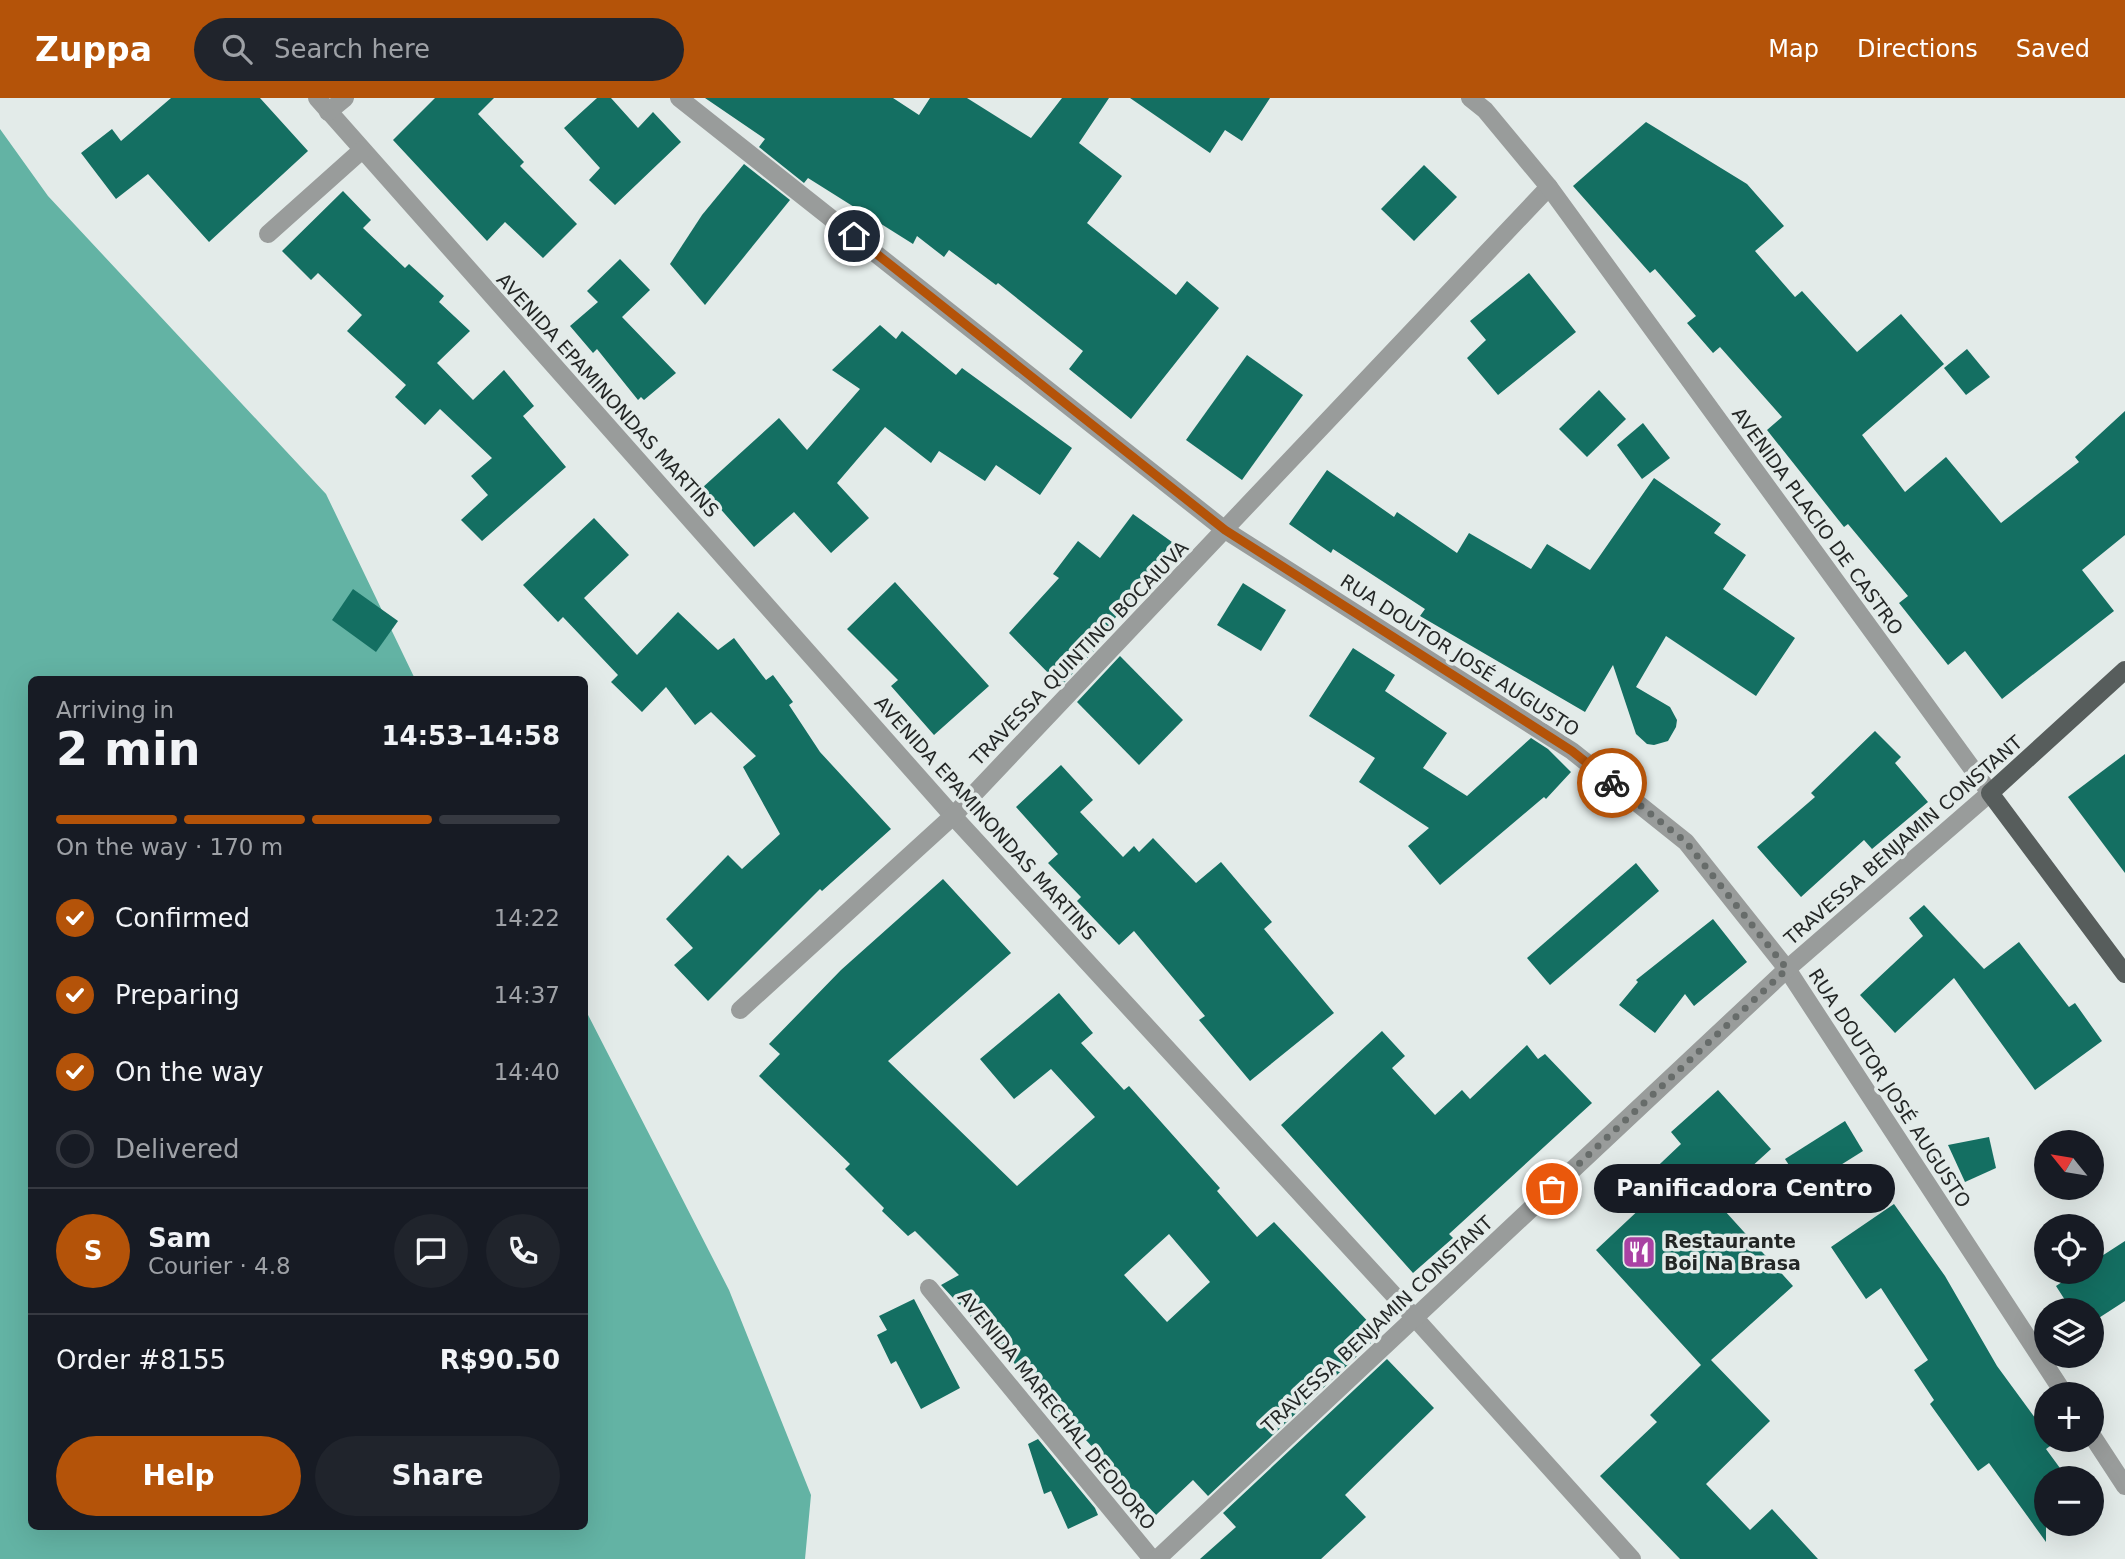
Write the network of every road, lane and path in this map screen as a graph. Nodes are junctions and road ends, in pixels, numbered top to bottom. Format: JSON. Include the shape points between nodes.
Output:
{"nodes":[{"id":1,"x":317,"y":98,"type":"edge"},
{"id":2,"x":345,"y":98,"type":"edge"},
{"id":3,"x":679,"y":98,"type":"edge"},
{"id":4,"x":1470,"y":98,"type":"edge"},
{"id":5,"x":328,"y":112,"type":"junction"},
{"id":6,"x":362,"y":150,"type":"junction"},
{"id":7,"x":1549,"y":187,"type":"junction"},
{"id":8,"x":268,"y":234,"type":"dead end"},
{"id":9,"x":1225,"y":530,"type":"junction"},
{"id":10,"x":2125,"y":670,"type":"edge"},
{"id":11,"x":1990,"y":793,"type":"junction"},
{"id":12,"x":953,"y":816,"type":"junction"},
{"id":13,"x":1787,"y":969,"type":"junction"},
{"id":14,"x":2125,"y":974,"type":"edge"},
{"id":15,"x":740,"y":1010,"type":"dead end"},
{"id":16,"x":929,"y":1288,"type":"dead end"},
{"id":17,"x":1414,"y":1317,"type":"junction"},
{"id":18,"x":2057,"y":1382,"type":"edge"},
{"id":19,"x":2103,"y":1452,"type":"edge"},
{"id":20,"x":2125,"y":1486,"type":"edge"},
{"id":21,"x":1155,"y":1559,"type":"edge"},
{"id":22,"x":1632,"y":1559,"type":"edge"}],
"edges":[{"from":1,"to":5,"type":"street","name":"AVENIDA EPAMINONDAS MARTINS"},
{"from":2,"to":5,"type":"street"},
{"from":3,"to":9,"type":"street","name":"RUA DOUTOR JOSÉ AUGUSTO"},
{"from":4,"to":7,"type":"street","name":"AVENIDA PLACIO DE CASTRO"},
{"from":5,"to":6,"type":"street","name":"AVENIDA EPAMINONDAS MARTINS"},
{"from":6,"to":8,"type":"street"},
{"from":6,"to":12,"type":"street","name":"AVENIDA EPAMINONDAS MARTINS"},
{"from":7,"to":9,"type":"street","name":"TRAVESSA QUINTINO BOCAIUVA"},
{"from":7,"to":11,"type":"street","name":"AVENIDA PLACIO DE CASTRO"},
{"from":9,"to":12,"type":"street","name":"TRAVESSA QUINTINO BOCAIUVA"},
{"from":9,"to":13,"type":"street","name":"RUA DOUTOR JOSÉ AUGUSTO","via":[[1572,751],[1686,842]]},
{"from":10,"to":11,"type":"main road","name":"TRAVESSA BENJAMIN CONSTANT"},
{"from":11,"to":13,"type":"street","name":"TRAVESSA BENJAMIN CONSTANT"},
{"from":11,"to":14,"type":"main road","name":"AVENIDA PLACIO DE CASTRO"},
{"from":12,"to":15,"type":"street","name":"TRAVESSA QUINTINO BOCAIUVA"},
{"from":12,"to":17,"type":"street","name":"AVENIDA EPAMINONDAS MARTINS"},
{"from":13,"to":17,"type":"street","name":"TRAVESSA BENJAMIN CONSTANT"},
{"from":13,"to":18,"type":"street","name":"RUA DOUTOR JOSÉ AUGUSTO"},
{"from":16,"to":21,"type":"street","name":"AVENIDA MARECHAL DEODORO"},
{"from":17,"to":21,"type":"street","name":"TRAVESSA BENJAMIN CONSTANT"},
{"from":17,"to":22,"type":"street","name":"AVENIDA EPAMINONDAS MARTINS"},
{"from":19,"to":20,"type":"street"}]}
